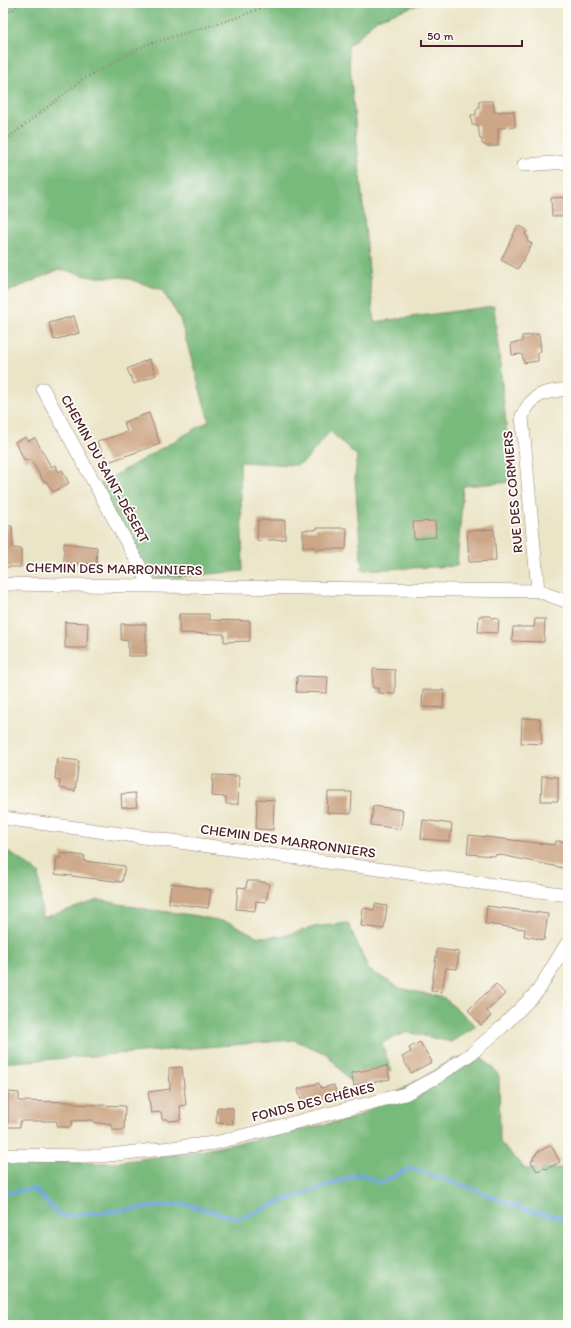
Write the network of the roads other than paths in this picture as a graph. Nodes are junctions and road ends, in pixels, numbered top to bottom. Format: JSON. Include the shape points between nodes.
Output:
{"nodes":[{"id":1,"x":568,"y":162,"type":"edge"},
{"id":2,"x":524,"y":165,"type":"dead end"},
{"id":3,"x":43,"y":389,"type":"dead end"},
{"id":4,"x":568,"y":389,"type":"edge"},
{"id":5,"x":3,"y":584,"type":"edge"},
{"id":6,"x":150,"y":585,"type":"junction"},
{"id":7,"x":538,"y":591,"type":"junction"},
{"id":8,"x":568,"y":602,"type":"edge"},
{"id":9,"x":3,"y":818,"type":"edge"},
{"id":10,"x":568,"y":895,"type":"edge"},
{"id":11,"x":568,"y":942,"type":"edge"},
{"id":12,"x":3,"y":1155,"type":"edge"}],
"edges":[{"from":1,"to":2,"type":"street"},
{"from":3,"to":6,"type":"street","name":"CHEMIN DU SAINT-DÉSERT"},
{"from":4,"to":7,"type":"street","name":"RUE DES CORMIERS","via":[[538,394],[522,416]]},
{"from":5,"to":6,"type":"street","name":"CHEMIN DES MARRONNIERS"},
{"from":6,"to":7,"type":"street","name":"CHEMIN DES MARRONNIERS"},
{"from":7,"to":8,"type":"street"},
{"from":9,"to":10,"type":"street","name":"CHEMIN DES MARRONNIERS"},
{"from":11,"to":12,"type":"street","name":"FONDS DES CHÊNES","via":[[538,991],[501,1028],[472,1053],[437,1077],[405,1094],[214,1143],[100,1156]]}]}
